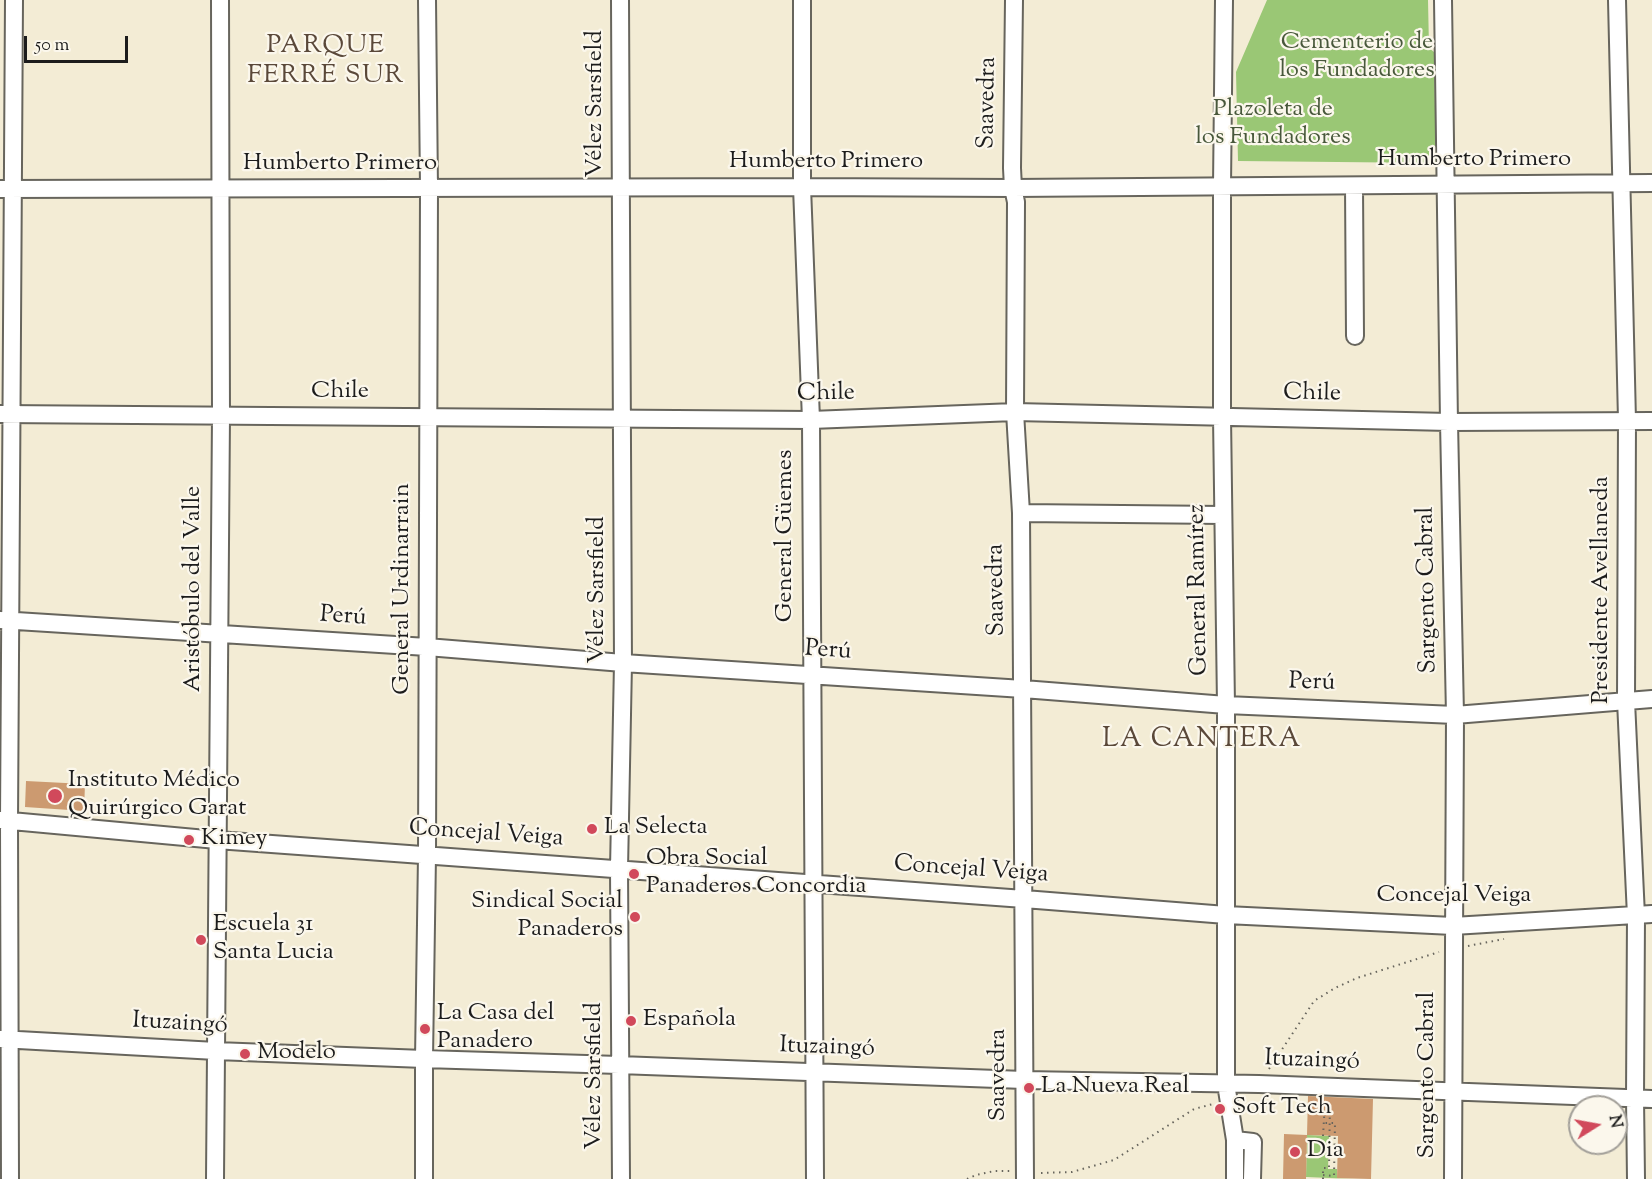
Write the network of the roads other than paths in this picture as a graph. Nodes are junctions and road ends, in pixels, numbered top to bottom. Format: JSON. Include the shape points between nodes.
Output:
{"nodes":[{"id":1,"x":14,"y":0,"type":"edge"},
{"id":2,"x":220,"y":0,"type":"edge"},
{"id":3,"x":427,"y":0,"type":"edge"},
{"id":4,"x":620,"y":0,"type":"edge"},
{"id":5,"x":802,"y":0,"type":"edge"},
{"id":6,"x":1014,"y":0,"type":"edge"},
{"id":7,"x":1224,"y":0,"type":"edge"},
{"id":8,"x":1443,"y":0,"type":"edge"},
{"id":9,"x":1617,"y":0,"type":"edge"},
{"id":10,"x":1652,"y":183,"type":"edge"},
{"id":11,"x":1621,"y":184,"type":"junction"},
{"id":12,"x":1222,"y":186,"type":"junction"},
{"id":13,"x":1354,"y":186,"type":"junction"},
{"id":14,"x":1446,"y":186,"type":"junction"},
{"id":15,"x":802,"y":187,"type":"junction"},
{"id":16,"x":429,"y":188,"type":"junction"},
{"id":17,"x":622,"y":188,"type":"junction"},
{"id":18,"x":1013,"y":188,"type":"junction"},
{"id":19,"x":7,"y":189,"type":"edge"},
{"id":20,"x":220,"y":189,"type":"junction"},
{"id":21,"x":1355,"y":336,"type":"dead end"},
{"id":22,"x":1015,"y":412,"type":"junction"},
{"id":23,"x":6,"y":414,"type":"edge"},
{"id":24,"x":220,"y":416,"type":"junction"},
{"id":25,"x":428,"y":417,"type":"junction"},
{"id":26,"x":1222,"y":417,"type":"junction"},
{"id":27,"x":622,"y":418,"type":"junction"},
{"id":28,"x":811,"y":420,"type":"junction"},
{"id":29,"x":1627,"y":420,"type":"junction"},
{"id":30,"x":1652,"y":421,"type":"edge"},
{"id":31,"x":1449,"y":422,"type":"junction"},
{"id":32,"x":1021,"y":513,"type":"junction"},
{"id":33,"x":1222,"y":515,"type":"junction"},
{"id":34,"x":5,"y":620,"type":"edge"},
{"id":35,"x":219,"y":634,"type":"junction"},
{"id":36,"x":427,"y":647,"type":"junction"},
{"id":37,"x":623,"y":663,"type":"junction"},
{"id":38,"x":813,"y":675,"type":"junction"},
{"id":39,"x":1023,"y":689,"type":"junction"},
{"id":40,"x":1652,"y":699,"type":"edge"},
{"id":41,"x":1626,"y":701,"type":"junction"},
{"id":42,"x":1226,"y":705,"type":"junction"},
{"id":43,"x":1455,"y":715,"type":"junction"},
{"id":44,"x":4,"y":820,"type":"edge"},
{"id":45,"x":217,"y":840,"type":"junction"},
{"id":46,"x":426,"y":855,"type":"junction"},
{"id":47,"x":619,"y":869,"type":"junction"},
{"id":48,"x":814,"y":884,"type":"junction"},
{"id":49,"x":1024,"y":899,"type":"junction"},
{"id":50,"x":1226,"y":915,"type":"junction"},
{"id":51,"x":1644,"y":915,"type":"edge"},
{"id":52,"x":1453,"y":926,"type":"junction"},
{"id":53,"x":5,"y":1040,"type":"edge"},
{"id":54,"x":216,"y":1051,"type":"junction"},
{"id":55,"x":424,"y":1059,"type":"junction"},
{"id":56,"x":619,"y":1065,"type":"junction"},
{"id":57,"x":814,"y":1073,"type":"junction"},
{"id":58,"x":1024,"y":1080,"type":"junction"},
{"id":59,"x":1453,"y":1091,"type":"junction"},
{"id":60,"x":1228,"y":1092,"type":"junction"},
{"id":61,"x":1635,"y":1098,"type":"junction"},
{"id":62,"x":1652,"y":1099,"type":"edge"},
{"id":63,"x":1235,"y":1140,"type":"junction"},
{"id":64,"x":1025,"y":1175,"type":"edge"},
{"id":65,"x":10,"y":1179,"type":"edge"},
{"id":66,"x":215,"y":1179,"type":"edge"},
{"id":67,"x":424,"y":1179,"type":"edge"},
{"id":68,"x":621,"y":1179,"type":"edge"},
{"id":69,"x":815,"y":1179,"type":"edge"},
{"id":70,"x":1235,"y":1179,"type":"edge"},
{"id":71,"x":1252,"y":1179,"type":"edge"},
{"id":72,"x":1453,"y":1179,"type":"edge"},
{"id":73,"x":1636,"y":1179,"type":"edge"}],
"edges":[{"from":1,"to":19,"type":"street"},
{"from":2,"to":20,"type":"street","name":"Aristóbulo del Valle"},
{"from":3,"to":16,"type":"street","name":"General Urdinarrain"},
{"from":4,"to":17,"type":"street","name":"Vélez Sarsfield"},
{"from":5,"to":15,"type":"street","name":"General Güemes"},
{"from":6,"to":18,"type":"street","name":"Saavedra"},
{"from":7,"to":12,"type":"street","name":"General Ramírez"},
{"from":8,"to":14,"type":"street","name":"Sargento Cabral"},
{"from":9,"to":11,"type":"street","name":"Presidente Avellaneda"},
{"from":10,"to":11,"type":"street","name":"Humberto Primero"},
{"from":11,"to":14,"type":"street","name":"Humberto Primero"},
{"from":11,"to":29,"type":"street","name":"Presidente Avellaneda"},
{"from":12,"to":13,"type":"street","name":"Humberto Primero"},
{"from":12,"to":18,"type":"street","name":"Humberto Primero"},
{"from":12,"to":26,"type":"street","name":"General Ramírez"},
{"from":13,"to":14,"type":"street","name":"Humberto Primero"},
{"from":13,"to":21,"type":"street"},
{"from":14,"to":31,"type":"street","name":"Sargento Cabral"},
{"from":15,"to":17,"type":"street","name":"Humberto Primero"},
{"from":15,"to":18,"type":"street","name":"Humberto Primero"},
{"from":15,"to":28,"type":"street","name":"General Güemes"},
{"from":16,"to":17,"type":"street","name":"Humberto Primero"},
{"from":16,"to":20,"type":"street","name":"Humberto Primero"},
{"from":16,"to":25,"type":"street","name":"General Urdinarrain"},
{"from":17,"to":27,"type":"street","name":"Vélez Sarsfield"},
{"from":18,"to":22,"type":"street","name":"Saavedra"},
{"from":19,"to":20,"type":"street","name":"Humberto Primero"},
{"from":19,"to":23,"type":"street"},
{"from":20,"to":24,"type":"street","name":"Aristóbulo del Valle"},
{"from":22,"to":26,"type":"street","name":"Chile"},
{"from":22,"to":28,"type":"street","name":"Chile"},
{"from":22,"to":32,"type":"street","name":"Saavedra"},
{"from":23,"to":24,"type":"street","name":"Chile"},
{"from":23,"to":34,"type":"street"},
{"from":24,"to":25,"type":"street","name":"Chile"},
{"from":24,"to":35,"type":"street","name":"Aristóbulo del Valle"},
{"from":25,"to":27,"type":"street","name":"Chile"},
{"from":25,"to":36,"type":"street","name":"General Urdinarrain"},
{"from":26,"to":31,"type":"street","name":"Chile"},
{"from":26,"to":33,"type":"street","name":"General Ramírez"},
{"from":27,"to":28,"type":"street","name":"Chile"},
{"from":27,"to":37,"type":"street","name":"Vélez Sarsfield"},
{"from":28,"to":38,"type":"street","name":"General Güemes"},
{"from":29,"to":30,"type":"street","name":"Chile"},
{"from":29,"to":31,"type":"street","name":"Chile"},
{"from":29,"to":41,"type":"street","name":"Presidente Avellaneda"},
{"from":31,"to":43,"type":"street","name":"Sargento Cabral"},
{"from":32,"to":33,"type":"street"},
{"from":32,"to":39,"type":"street","name":"Saavedra"},
{"from":33,"to":42,"type":"street","name":"General Ramírez"},
{"from":34,"to":35,"type":"street","name":"Perú"},
{"from":34,"to":44,"type":"street"},
{"from":35,"to":36,"type":"street","name":"Perú"},
{"from":35,"to":45,"type":"street","name":"Aristóbulo del Valle"},
{"from":36,"to":37,"type":"street","name":"Perú"},
{"from":36,"to":46,"type":"street","name":"General Urdinarrain"},
{"from":37,"to":38,"type":"street","name":"Perú"},
{"from":37,"to":47,"type":"street","name":"Vélez Sarsfield"},
{"from":38,"to":39,"type":"street","name":"Perú"},
{"from":38,"to":48,"type":"street","name":"General Güemes"},
{"from":39,"to":42,"type":"street","name":"Perú"},
{"from":39,"to":49,"type":"street","name":"Saavedra"},
{"from":40,"to":41,"type":"street","name":"Perú"},
{"from":41,"to":43,"type":"street","name":"Perú"},
{"from":41,"to":51,"type":"street","name":"Presidente Avellaneda"},
{"from":42,"to":43,"type":"street","name":"Perú"},
{"from":42,"to":50,"type":"street","name":"General Ramírez"},
{"from":43,"to":52,"type":"street","name":"Sargento Cabral"},
{"from":44,"to":45,"type":"street","name":"Concejal Veiga"},
{"from":44,"to":53,"type":"street"},
{"from":45,"to":46,"type":"street","name":"Concejal Veiga"},
{"from":45,"to":54,"type":"street","name":"Aristóbulo del Valle"},
{"from":46,"to":47,"type":"street","name":"Concejal Veiga"},
{"from":46,"to":55,"type":"street","name":"General Urdinarrain"},
{"from":47,"to":48,"type":"street","name":"Concejal Veiga"},
{"from":47,"to":56,"type":"street","name":"Vélez Sarsfield"},
{"from":48,"to":49,"type":"street","name":"Concejal Veiga"},
{"from":48,"to":57,"type":"street","name":"General Güemes"},
{"from":49,"to":50,"type":"street","name":"Concejal Veiga"},
{"from":49,"to":58,"type":"street","name":"Saavedra"},
{"from":50,"to":52,"type":"street","name":"Concejal Veiga"},
{"from":50,"to":60,"type":"street","name":"General Ramírez"},
{"from":51,"to":52,"type":"street","name":"Concejal Veiga"},
{"from":51,"to":61,"type":"street","name":"Presidente Avellaneda"},
{"from":52,"to":59,"type":"street","name":"Sargento Cabral"},
{"from":53,"to":54,"type":"street","name":"Ituzaingó"},
{"from":53,"to":65,"type":"street"},
{"from":54,"to":55,"type":"street","name":"Ituzaingó"},
{"from":54,"to":66,"type":"street","name":"Aristóbulo del Valle"},
{"from":55,"to":56,"type":"street","name":"Ituzaingó"},
{"from":55,"to":67,"type":"street","name":"General Urdinarrain"},
{"from":56,"to":57,"type":"street","name":"Ituzaingó"},
{"from":56,"to":68,"type":"street","name":"Vélez Sarsfield"},
{"from":57,"to":58,"type":"street","name":"Ituzaingó"},
{"from":57,"to":69,"type":"street","name":"General Güemes"},
{"from":58,"to":60,"type":"street","name":"Ituzaingó"},
{"from":58,"to":64,"type":"street","name":"Saavedra"},
{"from":59,"to":60,"type":"street","name":"Ituzaingó","via":[[1328,1091],[1259,1084]]},
{"from":59,"to":61,"type":"street","name":"Ituzaingó"},
{"from":59,"to":72,"type":"street","name":"Sargento Cabral"},
{"from":60,"to":63,"type":"street","name":"General Ramírez"},
{"from":61,"to":62,"type":"street","name":"Ituzaingó"},
{"from":61,"to":73,"type":"street","name":"Presidente Avellaneda"},
{"from":63,"to":70,"type":"street","name":"General Ramírez"},
{"from":63,"to":71,"type":"street","via":[[1253,1142]]}]}
